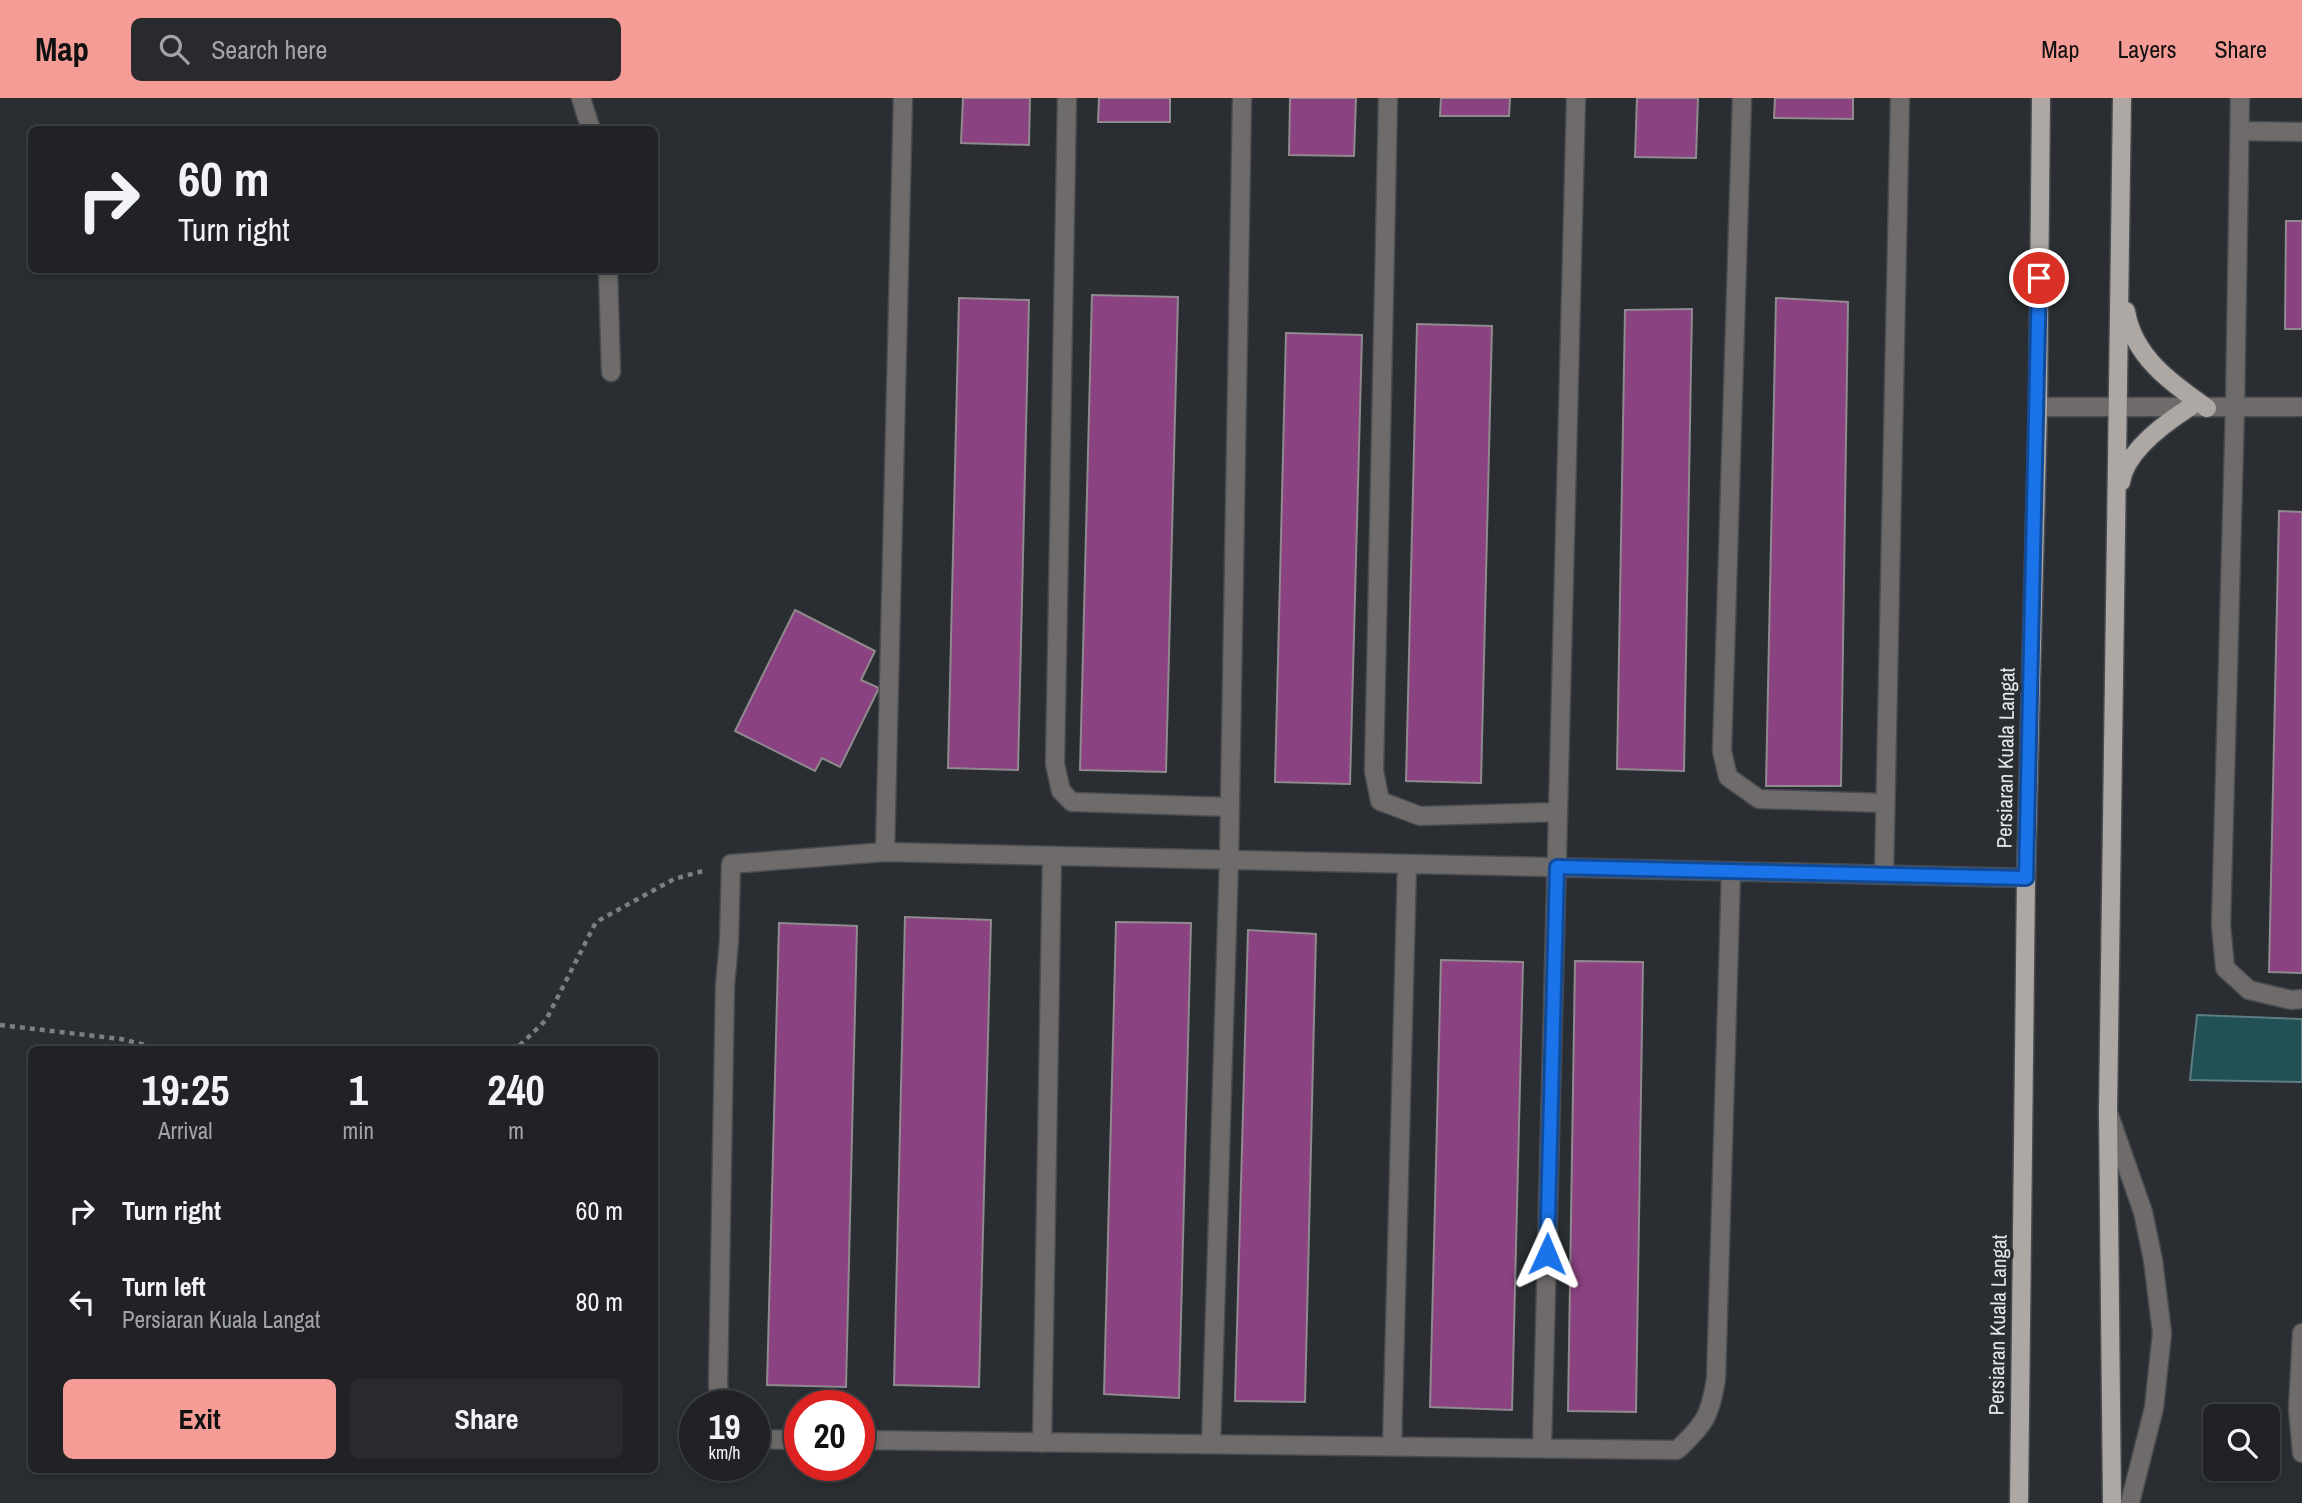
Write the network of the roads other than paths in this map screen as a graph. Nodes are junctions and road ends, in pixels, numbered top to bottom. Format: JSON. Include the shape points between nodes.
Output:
{"nodes":[{"id":1,"x":581,"y":98,"type":"edge"},
{"id":2,"x":903,"y":98,"type":"edge"},
{"id":3,"x":1067,"y":98,"type":"edge"},
{"id":4,"x":1242,"y":98,"type":"edge"},
{"id":5,"x":1388,"y":98,"type":"edge"},
{"id":6,"x":1576,"y":98,"type":"edge"},
{"id":7,"x":1742,"y":98,"type":"edge"},
{"id":8,"x":1900,"y":98,"type":"edge"},
{"id":9,"x":2041,"y":98,"type":"edge"},
{"id":10,"x":2122,"y":98,"type":"edge"},
{"id":11,"x":2240,"y":98,"type":"edge"},
{"id":12,"x":590,"y":126,"type":"edge"},
{"id":13,"x":2239,"y":131,"type":"junction"},
{"id":14,"x":2302,"y":132,"type":"edge"},
{"id":15,"x":2120,"y":272,"type":"junction"},
{"id":16,"x":608,"y":273,"type":"edge"},
{"id":17,"x":611,"y":372,"type":"dead end"},
{"id":18,"x":2038,"y":407,"type":"junction"},
{"id":19,"x":2118,"y":407,"type":"junction"},
{"id":20,"x":2198,"y":407,"type":"junction"},
{"id":21,"x":2235,"y":407,"type":"junction"},
{"id":22,"x":2302,"y":407,"type":"edge"},
{"id":23,"x":2116,"y":514,"type":"junction"},
{"id":24,"x":1884,"y":803,"type":"junction"},
{"id":25,"x":1230,"y":807,"type":"junction"},
{"id":26,"x":1558,"y":812,"type":"junction"},
{"id":27,"x":885,"y":852,"type":"junction"},
{"id":28,"x":1052,"y":856,"type":"junction"},
{"id":29,"x":1229,"y":860,"type":"junction"},
{"id":30,"x":1407,"y":864,"type":"junction"},
{"id":31,"x":1557,"y":867,"type":"junction"},
{"id":32,"x":1731,"y":872,"type":"junction"},
{"id":33,"x":1884,"y":875,"type":"junction"},
{"id":34,"x":2026,"y":878,"type":"junction"},
{"id":35,"x":2302,"y":999,"type":"edge"},
{"id":36,"x":2108,"y":1112,"type":"junction"},
{"id":37,"x":2302,"y":1333,"type":"edge"},
{"id":38,"x":719,"y":1390,"type":"edge"},
{"id":39,"x":875,"y":1440,"type":"edge"},
{"id":40,"x":1041,"y":1443,"type":"junction"},
{"id":41,"x":1211,"y":1444,"type":"junction"},
{"id":42,"x":1392,"y":1446,"type":"junction"},
{"id":43,"x":1542,"y":1448,"type":"junction"},
{"id":44,"x":2302,"y":1453,"type":"edge"},
{"id":45,"x":2019,"y":1503,"type":"edge"},
{"id":46,"x":2112,"y":1503,"type":"edge"},
{"id":47,"x":2130,"y":1503,"type":"edge"}],
"edges":[{"from":1,"to":12,"type":"street"},
{"from":2,"to":27,"type":"street"},
{"from":3,"to":25,"type":"street","via":[[1055,764],[1061,791],[1072,802]]},
{"from":4,"to":25,"type":"street"},
{"from":5,"to":26,"type":"street","via":[[1374,771],[1380,801],[1420,816]]},
{"from":6,"to":26,"type":"street"},
{"from":7,"to":24,"type":"street","via":[[1722,751],[1728,778],[1759,799]]},
{"from":8,"to":24,"type":"street"},
{"from":9,"to":18,"type":"main road","name":"Persiaran Kuala Langat"},
{"from":10,"to":15,"type":"main road"},
{"from":11,"to":13,"type":"street"},
{"from":13,"to":14,"type":"street"},
{"from":13,"to":21,"type":"street"},
{"from":15,"to":19,"type":"main road"},
{"from":15,"to":20,"type":"main road","via":[[2129,328],[2150,363]]},
{"from":16,"to":17,"type":"street"},
{"from":18,"to":19,"type":"street"},
{"from":18,"to":34,"type":"main road","name":"Persiaran Kuala Langat"},
{"from":19,"to":20,"type":"street"},
{"from":19,"to":23,"type":"main road"},
{"from":20,"to":21,"type":"street"},
{"from":20,"to":23,"type":"main road","via":[[2155,432],[2123,472]]},
{"from":21,"to":22,"type":"street"},
{"from":21,"to":35,"type":"street","via":[[2221,925],[2225,968],[2249,990]]},
{"from":23,"to":36,"type":"main road"},
{"from":24,"to":33,"type":"street"},
{"from":25,"to":29,"type":"street"},
{"from":26,"to":31,"type":"street"},
{"from":27,"to":28,"type":"street"},
{"from":27,"to":38,"type":"street","via":[[731,864]]},
{"from":28,"to":29,"type":"street"},
{"from":28,"to":40,"type":"street"},
{"from":29,"to":30,"type":"street"},
{"from":29,"to":41,"type":"street"},
{"from":30,"to":31,"type":"street"},
{"from":30,"to":42,"type":"street"},
{"from":31,"to":32,"type":"street"},
{"from":31,"to":43,"type":"street"},
{"from":32,"to":33,"type":"street"},
{"from":32,"to":43,"type":"street","via":[[1716,1379],[1707,1418],[1676,1450]]},
{"from":33,"to":34,"type":"street"},
{"from":34,"to":45,"type":"main road","name":"Persiaran Kuala Langat"},
{"from":36,"to":46,"type":"main road"},
{"from":36,"to":47,"type":"street","via":[[2143,1212],[2162,1333],[2154,1408]]},
{"from":37,"to":44,"type":"street","via":[[2298,1409]]},
{"from":39,"to":40,"type":"street"},
{"from":40,"to":41,"type":"street"},
{"from":41,"to":42,"type":"street"},
{"from":42,"to":43,"type":"street"}]}
